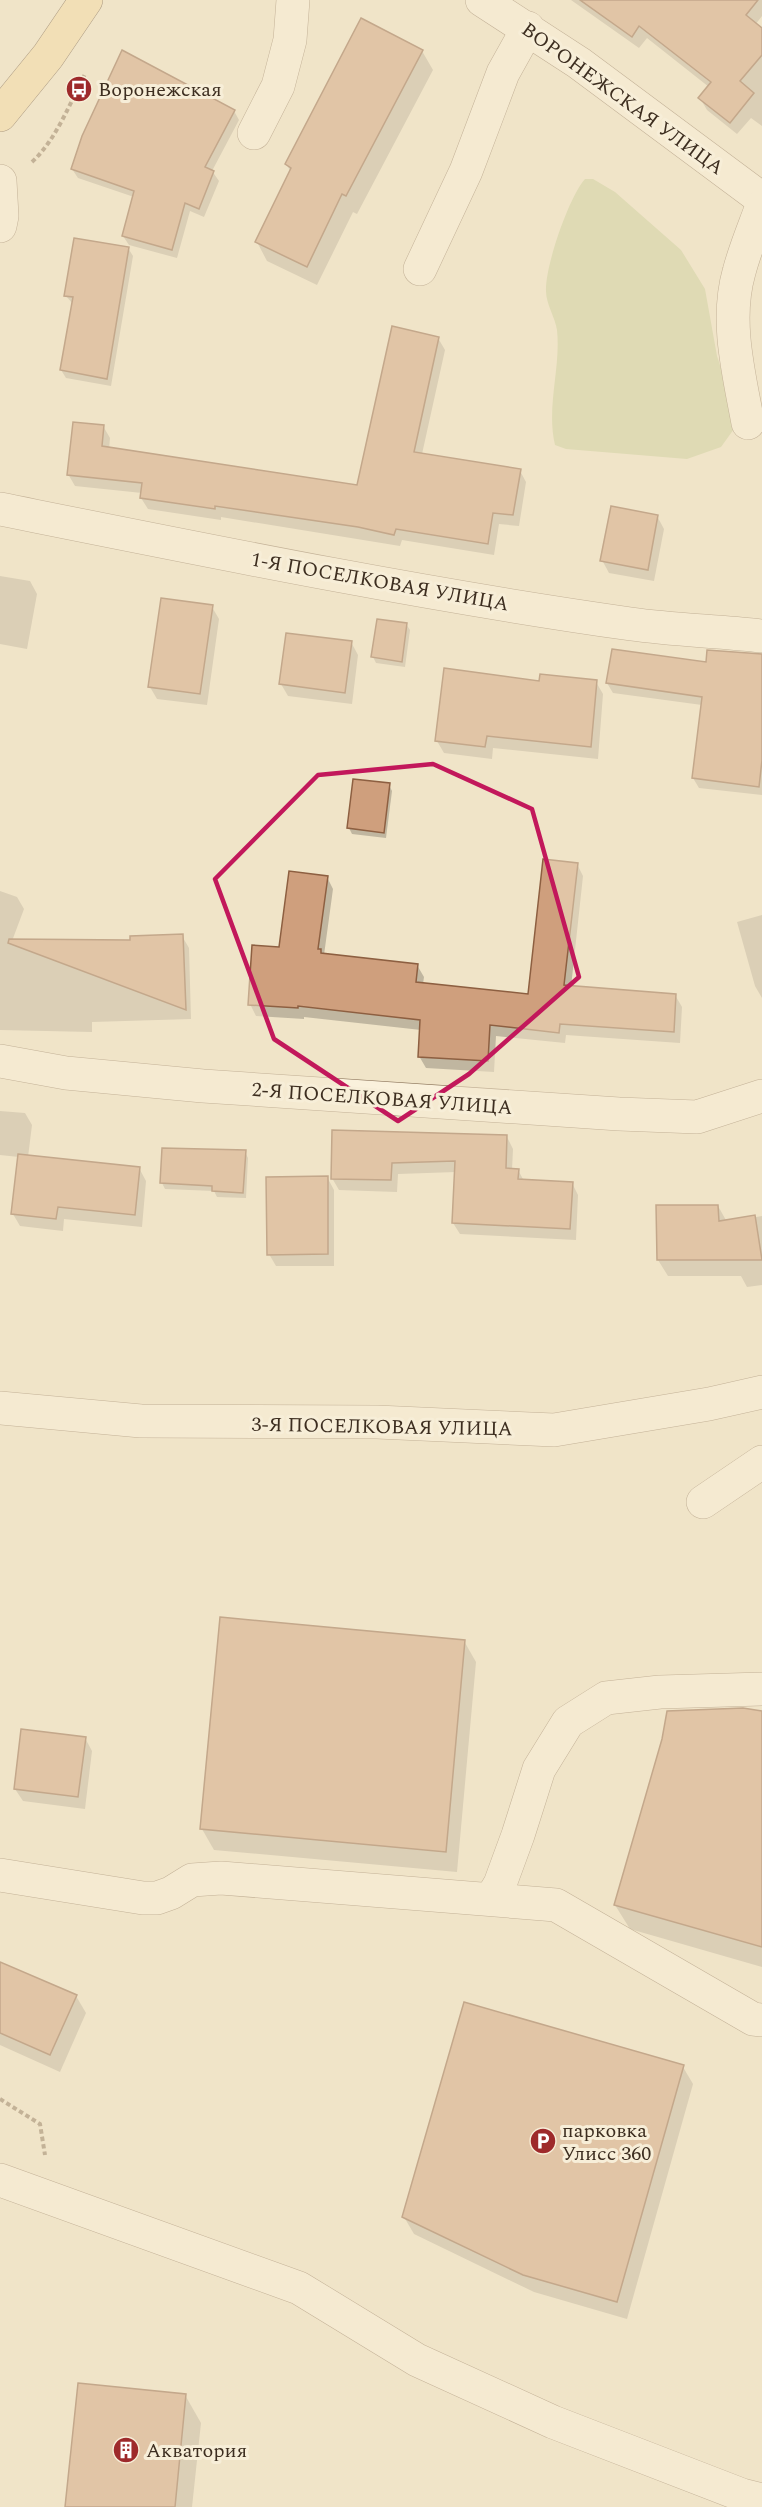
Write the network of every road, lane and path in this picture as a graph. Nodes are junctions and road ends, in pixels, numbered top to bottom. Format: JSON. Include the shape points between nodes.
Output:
{"nodes":[{"id":1,"x":86,"y":0,"type":"edge"},
{"id":2,"x":293,"y":0,"type":"edge"},
{"id":3,"x":482,"y":0,"type":"edge"},
{"id":4,"x":528,"y":28,"type":"junction"},
{"id":5,"x":88,"y":67,"type":"dead end"},
{"id":6,"x":0,"y":115,"type":"edge"},
{"id":7,"x":254,"y":133,"type":"dead end"},
{"id":8,"x":1,"y":186,"type":"edge"},
{"id":9,"x":762,"y":199,"type":"edge"},
{"id":10,"x":762,"y":206,"type":"edge"},
{"id":11,"x":0,"y":226,"type":"edge"},
{"id":12,"x":420,"y":269,"type":"dead end"},
{"id":13,"x":748,"y":423,"type":"dead end"},
{"id":14,"x":0,"y":509,"type":"edge"},
{"id":15,"x":762,"y":636,"type":"edge"},
{"id":16,"x":0,"y":1061,"type":"edge"},
{"id":17,"x":762,"y":1096,"type":"edge"},
{"id":18,"x":762,"y":1392,"type":"edge"},
{"id":19,"x":0,"y":1408,"type":"edge"},
{"id":20,"x":762,"y":1462,"type":"edge"},
{"id":21,"x":703,"y":1502,"type":"dead end"},
{"id":22,"x":762,"y":1689,"type":"edge"},
{"id":23,"x":0,"y":1875,"type":"edge"},
{"id":24,"x":491,"y":1899,"type":"junction"},
{"id":25,"x":762,"y":2020,"type":"edge"},
{"id":26,"x":0,"y":2099,"type":"edge"},
{"id":27,"x":0,"y":2180,"type":"edge"},
{"id":28,"x":52,"y":2197,"type":"junction"},
{"id":29,"x":762,"y":2500,"type":"edge"}],
"edges":[{"from":1,"to":6,"type":"main road","via":[[48,56]]},
{"from":2,"to":7,"type":"street","via":[[290,40],[278,86]]},
{"from":3,"to":4,"type":"street","name":"ВОРОНЕЖСКАЯ УЛИЦА"},
{"from":4,"to":9,"type":"street","name":"ВОРОНЕЖСКАЯ УЛИЦА"},
{"from":4,"to":12,"type":"street","via":[[503,73],[466,171]]},
{"from":5,"to":8,"type":"path","via":[[40,155]]},
{"from":8,"to":11,"type":"street"},
{"from":10,"to":13,"type":"street","via":[[738,273],[734,304],[734,337]]},
{"from":14,"to":15,"type":"street","name":"1-Я ПОСЕЛКОВАЯ УЛИЦА","via":[[277,564],[519,606],[634,624]]},
{"from":16,"to":17,"type":"street","name":"2-Я ПОСЕЛКОВАЯ УЛИЦА","via":[[66,1073],[203,1086],[619,1114],[697,1117]]},
{"from":18,"to":19,"type":"street","name":"3-Я ПОСЕЛКОВАЯ УЛИЦА","via":[[554,1430],[376,1422],[141,1421]]},
{"from":20,"to":21,"type":"street"},
{"from":22,"to":24,"type":"street","via":[[606,1698],[568,1722],[539,1769],[500,1884]]},
{"from":23,"to":24,"type":"street","via":[[143,1898],[171,1893],[192,1880],[221,1878]]},
{"from":24,"to":25,"type":"street","via":[[556,1905],[753,2019]]},
{"from":26,"to":28,"type":"path","via":[[40,2124]]},
{"from":27,"to":28,"type":"street"},
{"from":28,"to":29,"type":"street","via":[[299,2288],[417,2360],[553,2422]]}]}
